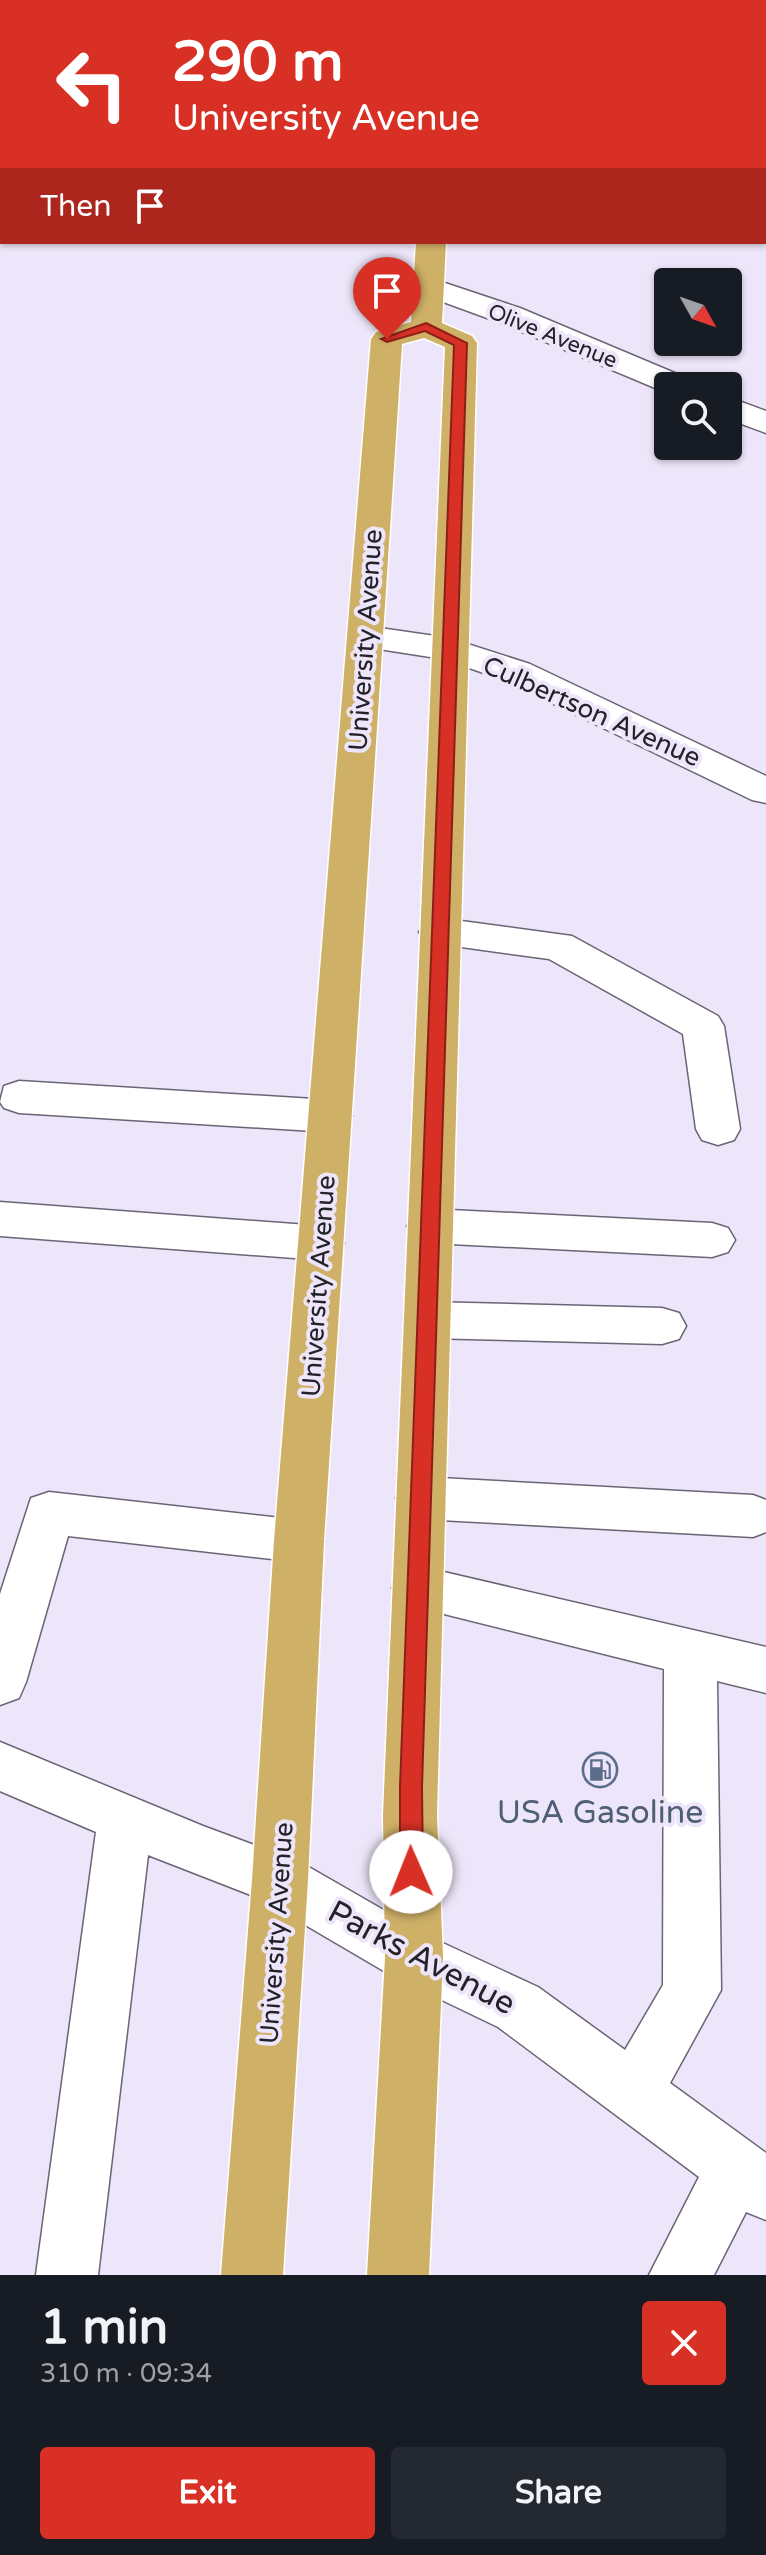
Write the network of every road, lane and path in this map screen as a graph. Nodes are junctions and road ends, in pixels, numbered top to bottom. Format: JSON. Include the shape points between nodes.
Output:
{"nodes":[{"id":1,"x":431,"y":244,"type":"edge"},
{"id":2,"x":427,"y":307,"type":"junction"},
{"id":3,"x":654,"y":376,"type":"edge"},
{"id":4,"x":742,"y":413,"type":"edge"},
{"id":5,"x":766,"y":423,"type":"edge"},
{"id":6,"x":366,"y":637,"type":"junction"},
{"id":7,"x":449,"y":649,"type":"junction"},
{"id":8,"x":766,"y":791,"type":"edge"},
{"id":9,"x":439,"y":932,"type":"junction"},
{"id":10,"x":19,"y":1097,"type":"dead end"},
{"id":11,"x":330,"y":1116,"type":"junction"},
{"id":12,"x":718,"y":1129,"type":"dead end"},
{"id":13,"x":0,"y":1219,"type":"edge"},
{"id":14,"x":430,"y":1226,"type":"junction"},
{"id":15,"x":712,"y":1240,"type":"dead end"},
{"id":16,"x":321,"y":1243,"type":"junction"},
{"id":17,"x":427,"y":1320,"type":"junction"},
{"id":18,"x":662,"y":1326,"type":"dead end"},
{"id":19,"x":421,"y":1498,"type":"junction"},
{"id":20,"x":753,"y":1516,"type":"dead end"},
{"id":21,"x":299,"y":1541,"type":"junction"},
{"id":22,"x":418,"y":1588,"type":"junction"},
{"id":23,"x":690,"y":1652,"type":"junction"},
{"id":24,"x":766,"y":1670,"type":"edge"},
{"id":25,"x":0,"y":1682,"type":"edge"},
{"id":26,"x":0,"y":1766,"type":"edge"},
{"id":27,"x":125,"y":1818,"type":"junction"},
{"id":28,"x":280,"y":1880,"type":"junction"},
{"id":29,"x":414,"y":1958,"type":"junction"},
{"id":30,"x":634,"y":2090,"type":"junction"},
{"id":31,"x":757,"y":2179,"type":"edge"},
{"id":32,"x":67,"y":2275,"type":"edge"},
{"id":33,"x":252,"y":2275,"type":"edge"},
{"id":34,"x":398,"y":2275,"type":"edge"},
{"id":35,"x":680,"y":2275,"type":"edge"}],
"edges":[{"from":1,"to":2,"type":"main road"},
{"from":2,"to":3,"type":"street","name":"Olive Avenue","via":[[509,315]]},
{"from":2,"to":6,"type":"main road","name":"University Avenue","via":[[387,339]]},
{"from":2,"to":7,"type":"main road","via":[[461,343]]},
{"from":4,"to":5,"type":"street"},
{"from":6,"to":7,"type":"street","name":"Culbertson Avenue"},
{"from":6,"to":11,"type":"main road","name":"University Avenue"},
{"from":7,"to":8,"type":"street","name":"Culbertson Avenue","via":[[517,672]]},
{"from":7,"to":9,"type":"main road"},
{"from":9,"to":12,"type":"street","via":[[558,946],[703,1026]]},
{"from":9,"to":14,"type":"main road"},
{"from":10,"to":11,"type":"street"},
{"from":11,"to":16,"type":"main road","name":"University Avenue"},
{"from":13,"to":16,"type":"street"},
{"from":14,"to":15,"type":"street"},
{"from":14,"to":17,"type":"main road"},
{"from":16,"to":21,"type":"main road","name":"University Avenue"},
{"from":17,"to":18,"type":"street"},
{"from":17,"to":19,"type":"main road"},
{"from":19,"to":20,"type":"street"},
{"from":19,"to":22,"type":"main road"},
{"from":21,"to":25,"type":"street","via":[[49,1513]]},
{"from":21,"to":28,"type":"main road","name":"University Avenue"},
{"from":22,"to":23,"type":"street"},
{"from":22,"to":29,"type":"main road","via":[[410,1815]]},
{"from":23,"to":24,"type":"street"},
{"from":23,"to":30,"type":"street","via":[[692,1990]]},
{"from":26,"to":27,"type":"street","name":"Parks Avenue"},
{"from":27,"to":28,"type":"street","name":"Parks Avenue"},
{"from":27,"to":32,"type":"street"},
{"from":28,"to":29,"type":"street","name":"Parks Avenue"},
{"from":28,"to":33,"type":"main road","name":"University Avenue"},
{"from":29,"to":30,"type":"street","name":"Parks Avenue","via":[[518,2007]]},
{"from":29,"to":34,"type":"main road"},
{"from":30,"to":31,"type":"street","name":"Parks Avenue"},
{"from":31,"to":35,"type":"street"}]}
